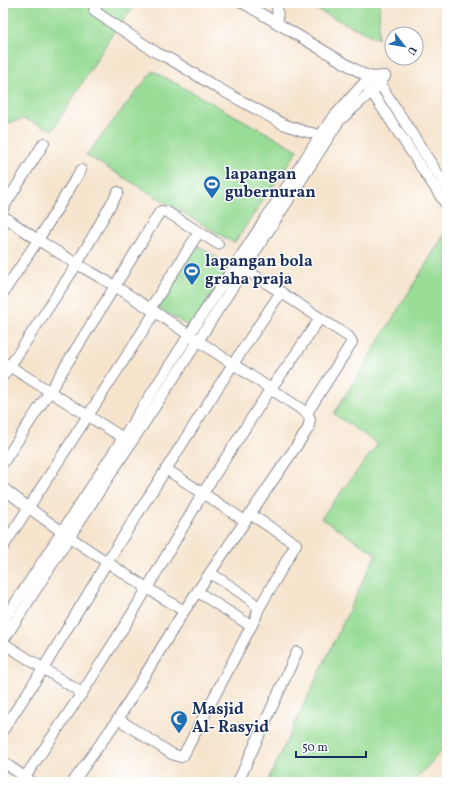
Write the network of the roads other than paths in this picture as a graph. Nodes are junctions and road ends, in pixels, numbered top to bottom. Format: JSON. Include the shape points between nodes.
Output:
{"nodes":[{"id":1,"x":98,"y":3,"type":"edge"},
{"id":2,"x":243,"y":3,"type":"edge"},
{"id":3,"x":277,"y":3,"type":"edge"},
{"id":4,"x":278,"y":24,"type":"junction"},
{"id":5,"x":370,"y":82,"type":"junction"},
{"id":6,"x":320,"y":135,"type":"junction"},
{"id":7,"x":44,"y":143,"type":"dead end"},
{"id":8,"x":81,"y":170,"type":"dead end"},
{"id":9,"x":447,"y":188,"type":"edge"},
{"id":10,"x":118,"y":192,"type":"dead end"},
{"id":11,"x":447,"y":206,"type":"edge"},
{"id":12,"x":3,"y":208,"type":"edge"},
{"id":13,"x":3,"y":216,"type":"edge"},
{"id":14,"x":199,"y":232,"type":"junction"},
{"id":15,"x":38,"y":240,"type":"junction"},
{"id":16,"x":218,"y":244,"type":"dead end"},
{"id":17,"x":77,"y":264,"type":"junction"},
{"id":18,"x":245,"y":268,"type":"junction"},
{"id":19,"x":115,"y":286,"type":"junction"},
{"id":20,"x":281,"y":292,"type":"junction"},
{"id":21,"x":3,"y":293,"type":"edge"},
{"id":22,"x":152,"y":310,"type":"junction"},
{"id":23,"x":320,"y":318,"type":"junction"},
{"id":24,"x":189,"y":335,"type":"junction"},
{"id":25,"x":198,"y":341,"type":"junction"},
{"id":26,"x":233,"y":364,"type":"junction"},
{"id":27,"x":6,"y":368,"type":"edge"},
{"id":28,"x":271,"y":388,"type":"junction"},
{"id":29,"x":50,"y":391,"type":"junction"},
{"id":30,"x":307,"y":413,"type":"junction"},
{"id":31,"x":88,"y":416,"type":"junction"},
{"id":32,"x":127,"y":440,"type":"junction"},
{"id":33,"x":3,"y":463,"type":"edge"},
{"id":34,"x":166,"y":470,"type":"junction"},
{"id":35,"x":3,"y":488,"type":"edge"},
{"id":36,"x":203,"y":493,"type":"junction"},
{"id":37,"x":28,"y":508,"type":"junction"},
{"id":38,"x":247,"y":518,"type":"junction"},
{"id":39,"x":66,"y":534,"type":"junction"},
{"id":40,"x":3,"y":547,"type":"edge"},
{"id":41,"x":107,"y":562,"type":"junction"},
{"id":42,"x":210,"y":573,"type":"junction"},
{"id":43,"x":147,"y":588,"type":"junction"},
{"id":44,"x":198,"y":592,"type":"junction"},
{"id":45,"x":258,"y":610,"type":"junction"},
{"id":46,"x":184,"y":611,"type":"junction"},
{"id":47,"x":3,"y":622,"type":"edge"},
{"id":48,"x":251,"y":626,"type":"junction"},
{"id":49,"x":3,"y":642,"type":"edge"},
{"id":50,"x":297,"y":652,"type":"dead end"},
{"id":51,"x":43,"y":669,"type":"junction"},
{"id":52,"x":82,"y":693,"type":"junction"},
{"id":53,"x":118,"y":720,"type":"junction"},
{"id":54,"x":3,"y":730,"type":"edge"},
{"id":55,"x":3,"y":762,"type":"edge"},
{"id":56,"x":29,"y":780,"type":"edge"},
{"id":57,"x":73,"y":782,"type":"edge"},
{"id":58,"x":238,"y":782,"type":"edge"}],
"edges":[{"from":1,"to":6,"type":"street","via":[[94,11],[157,53],[283,124]]},
{"from":2,"to":4,"type":"street"},
{"from":3,"to":4,"type":"street"},
{"from":4,"to":5,"type":"street"},
{"from":5,"to":6,"type":"street","via":[[330,121]]},
{"from":5,"to":9,"type":"street"},
{"from":5,"to":11,"type":"street"},
{"from":5,"to":18,"type":"street","via":[[339,121]]},
{"from":6,"to":24,"type":"street"},
{"from":7,"to":12,"type":"street"},
{"from":8,"to":15,"type":"street"},
{"from":10,"to":17,"type":"street"},
{"from":13,"to":15,"type":"street"},
{"from":14,"to":16,"type":"street"},
{"from":14,"to":19,"type":"street","via":[[167,212],[161,211]]},
{"from":14,"to":22,"type":"street"},
{"from":15,"to":17,"type":"street"},
{"from":15,"to":21,"type":"street"},
{"from":17,"to":19,"type":"street"},
{"from":17,"to":27,"type":"street"},
{"from":18,"to":20,"type":"street"},
{"from":18,"to":25,"type":"street"},
{"from":19,"to":22,"type":"street"},
{"from":19,"to":29,"type":"street"},
{"from":20,"to":23,"type":"street"},
{"from":20,"to":26,"type":"street"},
{"from":22,"to":24,"type":"street"},
{"from":22,"to":31,"type":"street"},
{"from":23,"to":28,"type":"street"},
{"from":23,"to":30,"type":"street","via":[[349,337],[352,342]]},
{"from":24,"to":25,"type":"street"},
{"from":24,"to":32,"type":"street"},
{"from":25,"to":26,"type":"street"},
{"from":25,"to":32,"type":"street"},
{"from":26,"to":28,"type":"street"},
{"from":26,"to":34,"type":"street"},
{"from":27,"to":29,"type":"street"},
{"from":28,"to":30,"type":"street"},
{"from":28,"to":36,"type":"street"},
{"from":29,"to":31,"type":"street"},
{"from":29,"to":33,"type":"street"},
{"from":30,"to":38,"type":"street","via":[[310,420],[308,429]]},
{"from":31,"to":32,"type":"street"},
{"from":31,"to":37,"type":"street"},
{"from":32,"to":39,"type":"street"},
{"from":34,"to":36,"type":"street"},
{"from":34,"to":41,"type":"street"},
{"from":35,"to":37,"type":"street"},
{"from":36,"to":38,"type":"street"},
{"from":36,"to":43,"type":"street"},
{"from":37,"to":39,"type":"street"},
{"from":37,"to":40,"type":"street"},
{"from":38,"to":42,"type":"street"},
{"from":38,"to":45,"type":"street","via":[[296,544]]},
{"from":39,"to":41,"type":"street"},
{"from":39,"to":47,"type":"street"},
{"from":39,"to":49,"type":"street"},
{"from":41,"to":43,"type":"street"},
{"from":41,"to":51,"type":"street"},
{"from":42,"to":44,"type":"street"},
{"from":42,"to":45,"type":"street","via":[[242,594],[257,606]]},
{"from":43,"to":46,"type":"street"},
{"from":43,"to":52,"type":"street"},
{"from":44,"to":46,"type":"street"},
{"from":44,"to":48,"type":"street"},
{"from":45,"to":48,"type":"street"},
{"from":46,"to":53,"type":"street"},
{"from":48,"to":53,"type":"street","via":[[181,757]]},
{"from":49,"to":51,"type":"street"},
{"from":50,"to":58,"type":"street"},
{"from":51,"to":52,"type":"street"},
{"from":51,"to":54,"type":"street"},
{"from":52,"to":56,"type":"street"},
{"from":53,"to":57,"type":"street"},
{"from":55,"to":56,"type":"street"}]}
